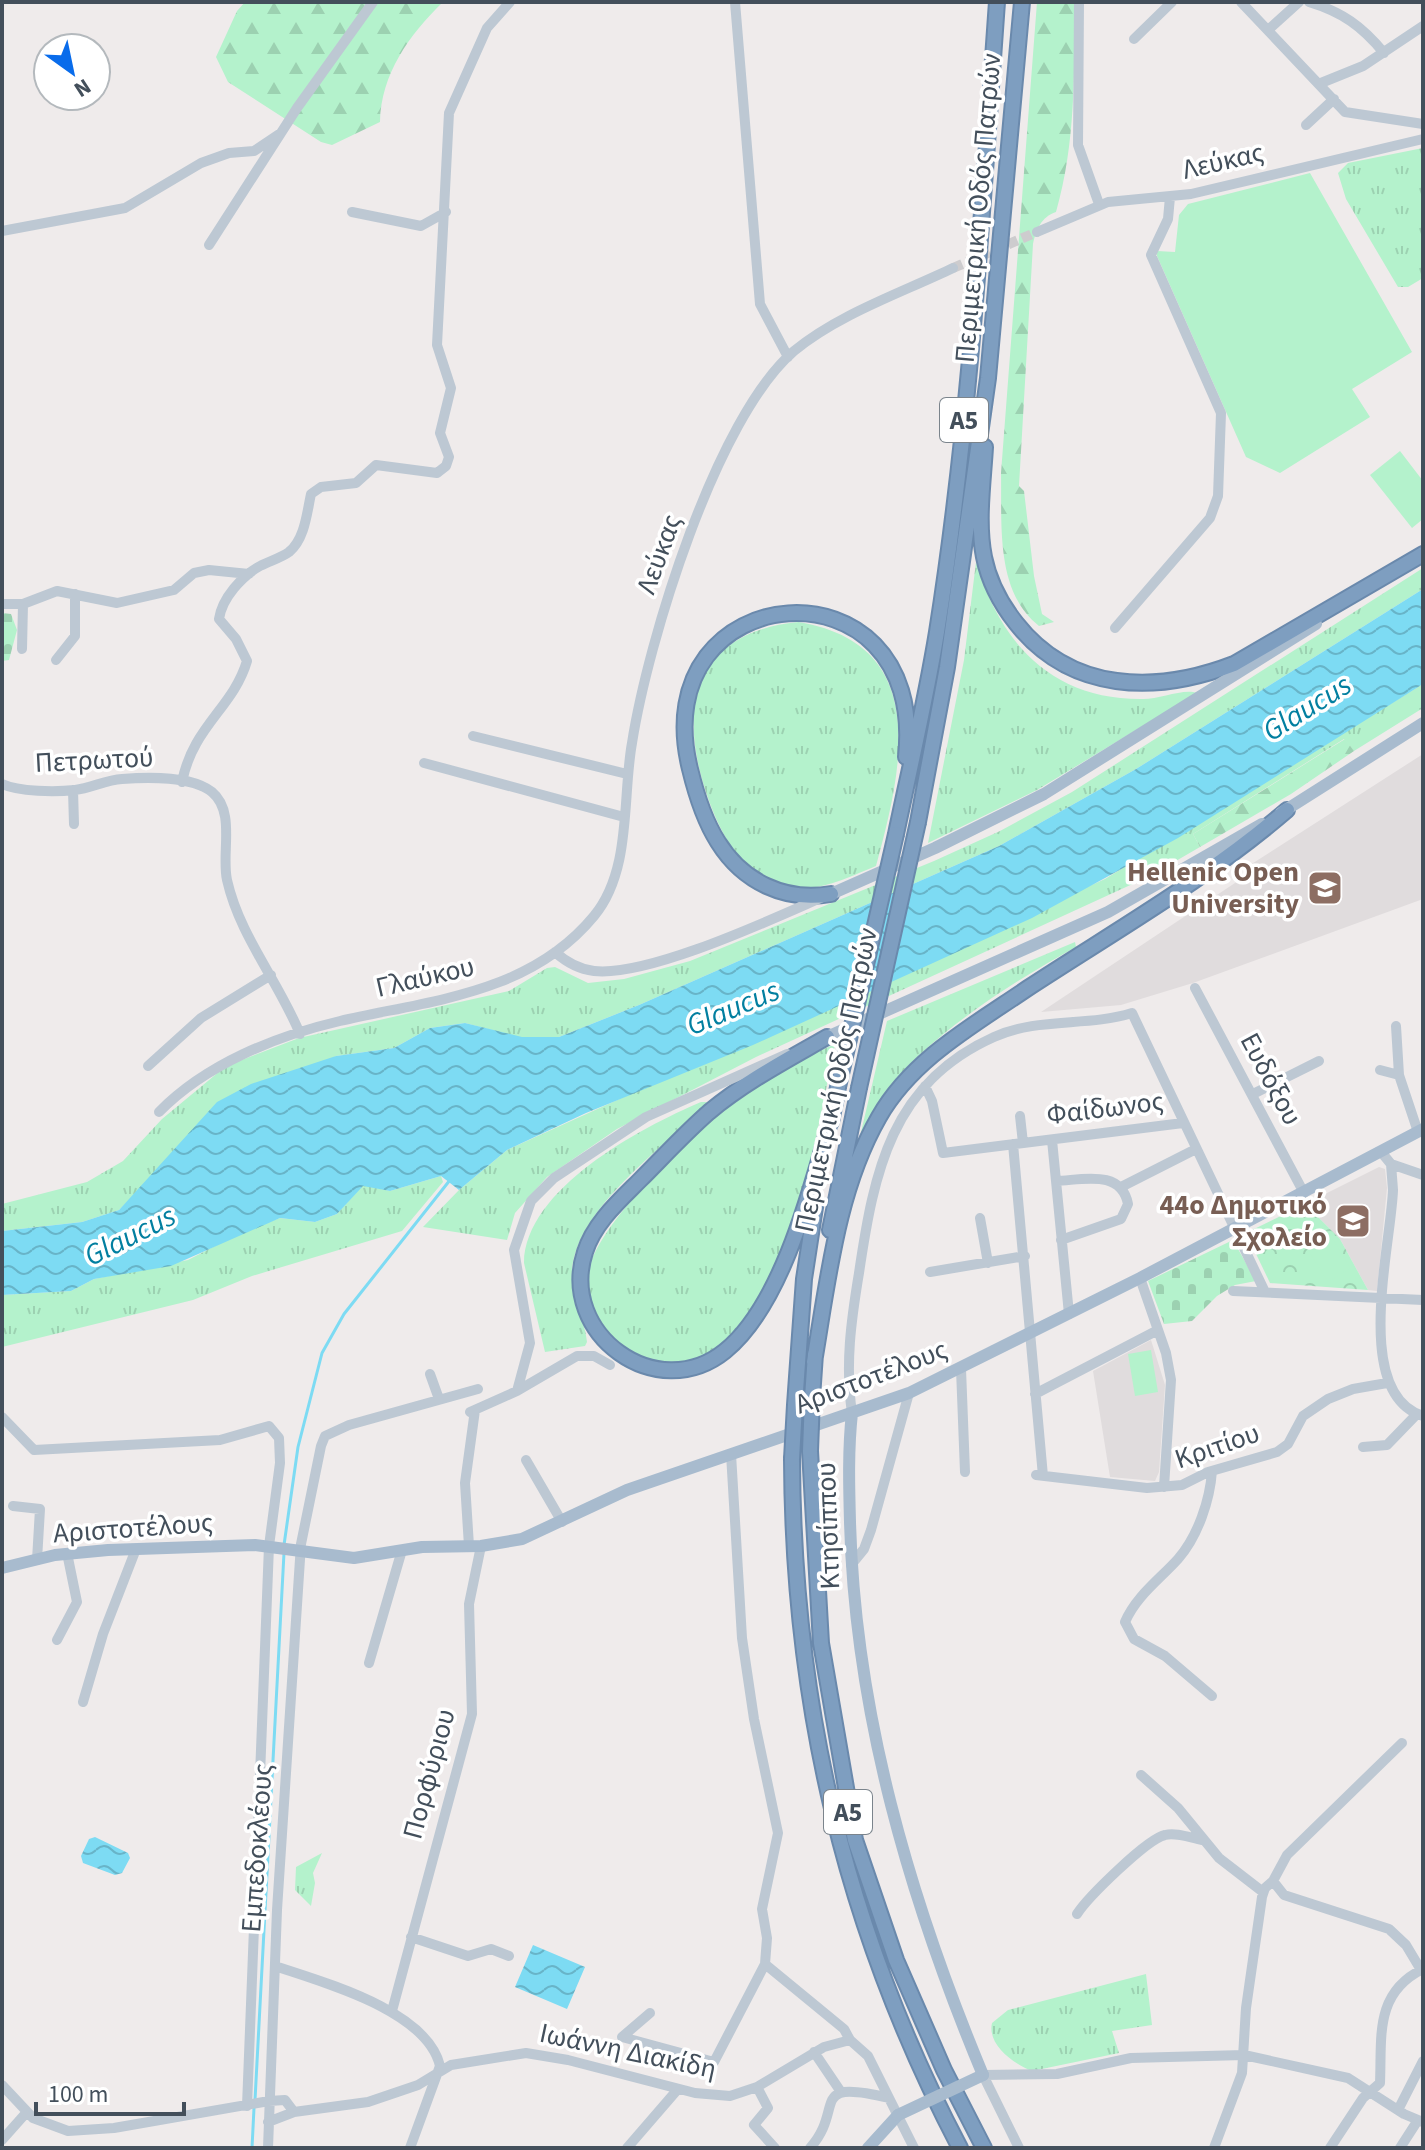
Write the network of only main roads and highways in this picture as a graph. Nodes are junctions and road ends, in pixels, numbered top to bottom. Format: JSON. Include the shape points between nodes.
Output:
{"nodes":[{"id":1,"x":997,"y":2,"type":"edge"},
{"id":2,"x":1022,"y":2,"type":"edge"},
{"id":3,"x":988,"y":378,"type":"junction"},
{"id":4,"x":1423,"y":555,"type":"edge"},
{"id":5,"x":1423,"y":723,"type":"edge"},
{"id":6,"x":1287,"y":810,"type":"junction"},
{"id":7,"x":897,"y":830,"type":"junction"},
{"id":8,"x":831,"y":894,"type":"joint"},
{"id":9,"x":827,"y":1037,"type":"joint"},
{"id":10,"x":832,"y":1115,"type":"junction"},
{"id":11,"x":1420,"y":1130,"type":"edge"},
{"id":12,"x":814,"y":1362,"type":"junction"},
{"id":13,"x":852,"y":1413,"type":"junction"},
{"id":14,"x":2,"y":1568,"type":"edge"},
{"id":15,"x":868,"y":2148,"type":"edge"},
{"id":16,"x":960,"y":2148,"type":"edge"},
{"id":17,"x":984,"y":2148,"type":"edge"}],
"edges":[{"from":1,"to":7,"type":"highway","name":"Περιμετρική Οδός Πατρών","number":"Α5","via":[[957,492],[927,692]]},
{"from":2,"to":3,"type":"highway","name":"Περιμετρική Οδός Πατρών","number":"Α5"},
{"from":3,"to":4,"type":"highway","via":[[981,520],[987,568],[997,595],[1021,630],[1050,657],[1078,672],[1139,684],[1211,672],[1270,645]]},
{"from":3,"to":12,"type":"highway","name":"Περιμετρική Οδός Πατρών","number":"Α5","bridge":true,"via":[[947,667],[827,1250]]},
{"from":4,"to":8,"type":"main road","via":[[1044,794]]},
{"from":5,"to":6,"type":"main road"},
{"from":6,"to":9,"type":"main road","via":[[1108,912]]},
{"from":6,"to":12,"type":"highway","via":[[1231,855],[963,1032],[898,1089],[877,1121],[853,1177]]},
{"from":7,"to":8,"type":"highway","via":[[907,715],[892,664],[872,642],[839,620],[803,612],[752,622],[709,652],[693,675],[682,727],[693,780],[714,837],[743,873],[761,884],[803,896]]},
{"from":7,"to":10,"type":"highway","name":"Περιμετρική Οδός Πατρών","number":"Α5","bridge":true},
{"from":9,"to":10,"type":"highway","via":[[709,1112],[598,1226],[580,1272],[586,1313],[606,1343],[630,1362],[671,1371],[698,1367],[731,1346],[791,1246]]},
{"from":10,"to":16,"type":"highway","name":"Περιμετρική Οδός Πατρών","number":"Α5","bridge":true,"via":[[804,1279],[795,1405],[793,1552],[801,1645],[826,1791],[854,1892],[885,1978]]},
{"from":11,"to":13,"type":"main road","name":"Αριστοτέλους","via":[[961,1369]]},
{"from":12,"to":17,"type":"highway","name":"Περιμετρική Οδός Πατρών","number":"Α5","bridge":true,"via":[[810,1451],[821,1643],[845,1797],[896,1960]]},
{"from":13,"to":14,"type":"main road","name":"Αριστοτέλους","via":[[627,1490],[522,1539],[354,1558],[272,1547],[136,1549],[67,1553]]},
{"from":13,"to":15,"type":"main road","name":"Κτησίππου","bridge":true,"via":[[851,1565],[864,1671],[890,1802],[921,1906],[983,2075],[898,2115]]}]}
